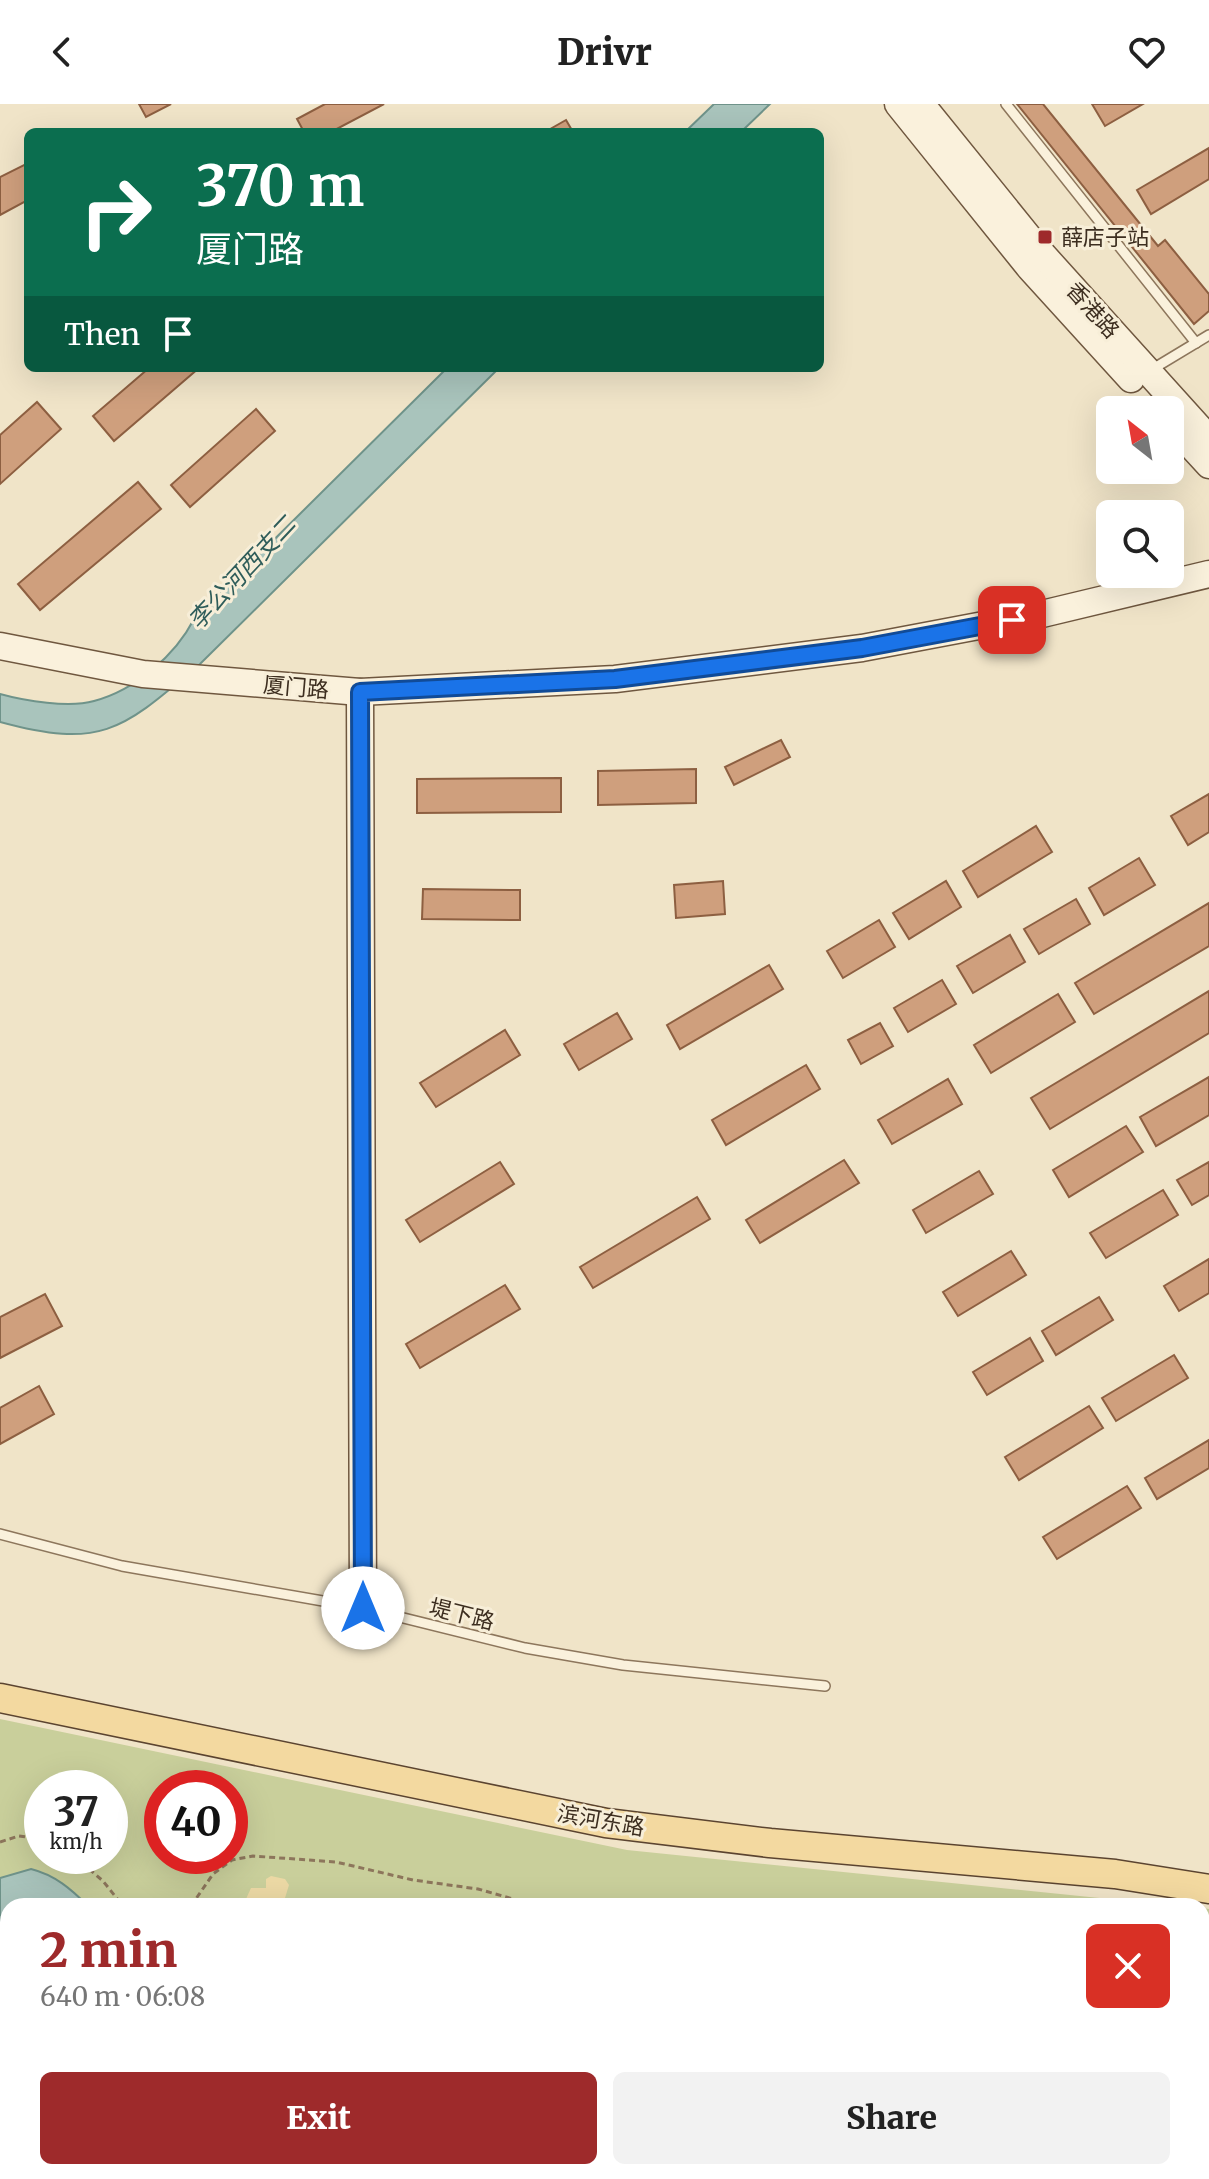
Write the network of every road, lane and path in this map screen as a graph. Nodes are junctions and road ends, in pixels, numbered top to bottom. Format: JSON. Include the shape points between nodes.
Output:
{"nodes":[{"id":1,"x":898,"y":104,"type":"edge"},
{"id":2,"x":921,"y":104,"type":"edge"},
{"id":3,"x":1006,"y":104,"type":"edge"},
{"id":4,"x":1209,"y":335,"type":"edge"},
{"id":5,"x":1196,"y":343,"type":"junction"},
{"id":6,"x":1149,"y":372,"type":"junction"},
{"id":7,"x":1146,"y":396,"type":"edge"},
{"id":8,"x":1184,"y":437,"type":"edge"},
{"id":9,"x":1209,"y":439,"type":"edge"},
{"id":10,"x":1209,"y":465,"type":"edge"},
{"id":11,"x":1209,"y":574,"type":"edge"},
{"id":12,"x":0,"y":646,"type":"edge"},
{"id":13,"x":360,"y":692,"type":"junction"},
{"id":14,"x":0,"y":1534,"type":"edge"},
{"id":15,"x":363,"y":1608,"type":"junction"},
{"id":16,"x":0,"y":1681,"type":"edge"},
{"id":17,"x":825,"y":1686,"type":"dead end"},
{"id":18,"x":0,"y":1698,"type":"edge"},
{"id":19,"x":24,"y":1837,"type":"edge"},
{"id":20,"x":0,"y":1842,"type":"edge"},
{"id":21,"x":1209,"y":1870,"type":"edge"},
{"id":22,"x":95,"y":1874,"type":"edge"},
{"id":23,"x":1209,"y":1889,"type":"edge"},
{"id":24,"x":117,"y":1898,"type":"edge"},
{"id":25,"x":196,"y":1898,"type":"edge"},
{"id":26,"x":510,"y":1898,"type":"edge"}],
"edges":[{"from":1,"to":7,"type":"street","name":"香港路","via":[[1030,268]]},
{"from":2,"to":6,"type":"street","name":"香港路","via":[[1043,255]]},
{"from":3,"to":5,"type":"lane"},
{"from":4,"to":5,"type":"lane"},
{"from":5,"to":6,"type":"lane"},
{"from":6,"to":9,"type":"street","name":"香港路"},
{"from":8,"to":10,"type":"street"},
{"from":11,"to":13,"type":"street","name":"厦门路","via":[[1042,614],[862,648],[615,679]]},
{"from":12,"to":13,"type":"street","name":"厦门路","via":[[143,674]]},
{"from":13,"to":15,"type":"street"},
{"from":14,"to":15,"type":"lane","name":"堤下路","via":[[122,1566]]},
{"from":15,"to":17,"type":"lane","name":"堤下路","via":[[525,1648],[623,1665]]},
{"from":16,"to":21,"type":"main road","name":"滨河东路","via":[[605,1805],[782,1829],[1015,1846]]},
{"from":18,"to":23,"type":"main road","name":"滨河东路","via":[[606,1823],[1115,1874]]},
{"from":19,"to":20,"type":"path"},
{"from":22,"to":24,"type":"path"},
{"from":25,"to":26,"type":"path","via":[[213,1874],[232,1860],[253,1856],[336,1862]]}]}
